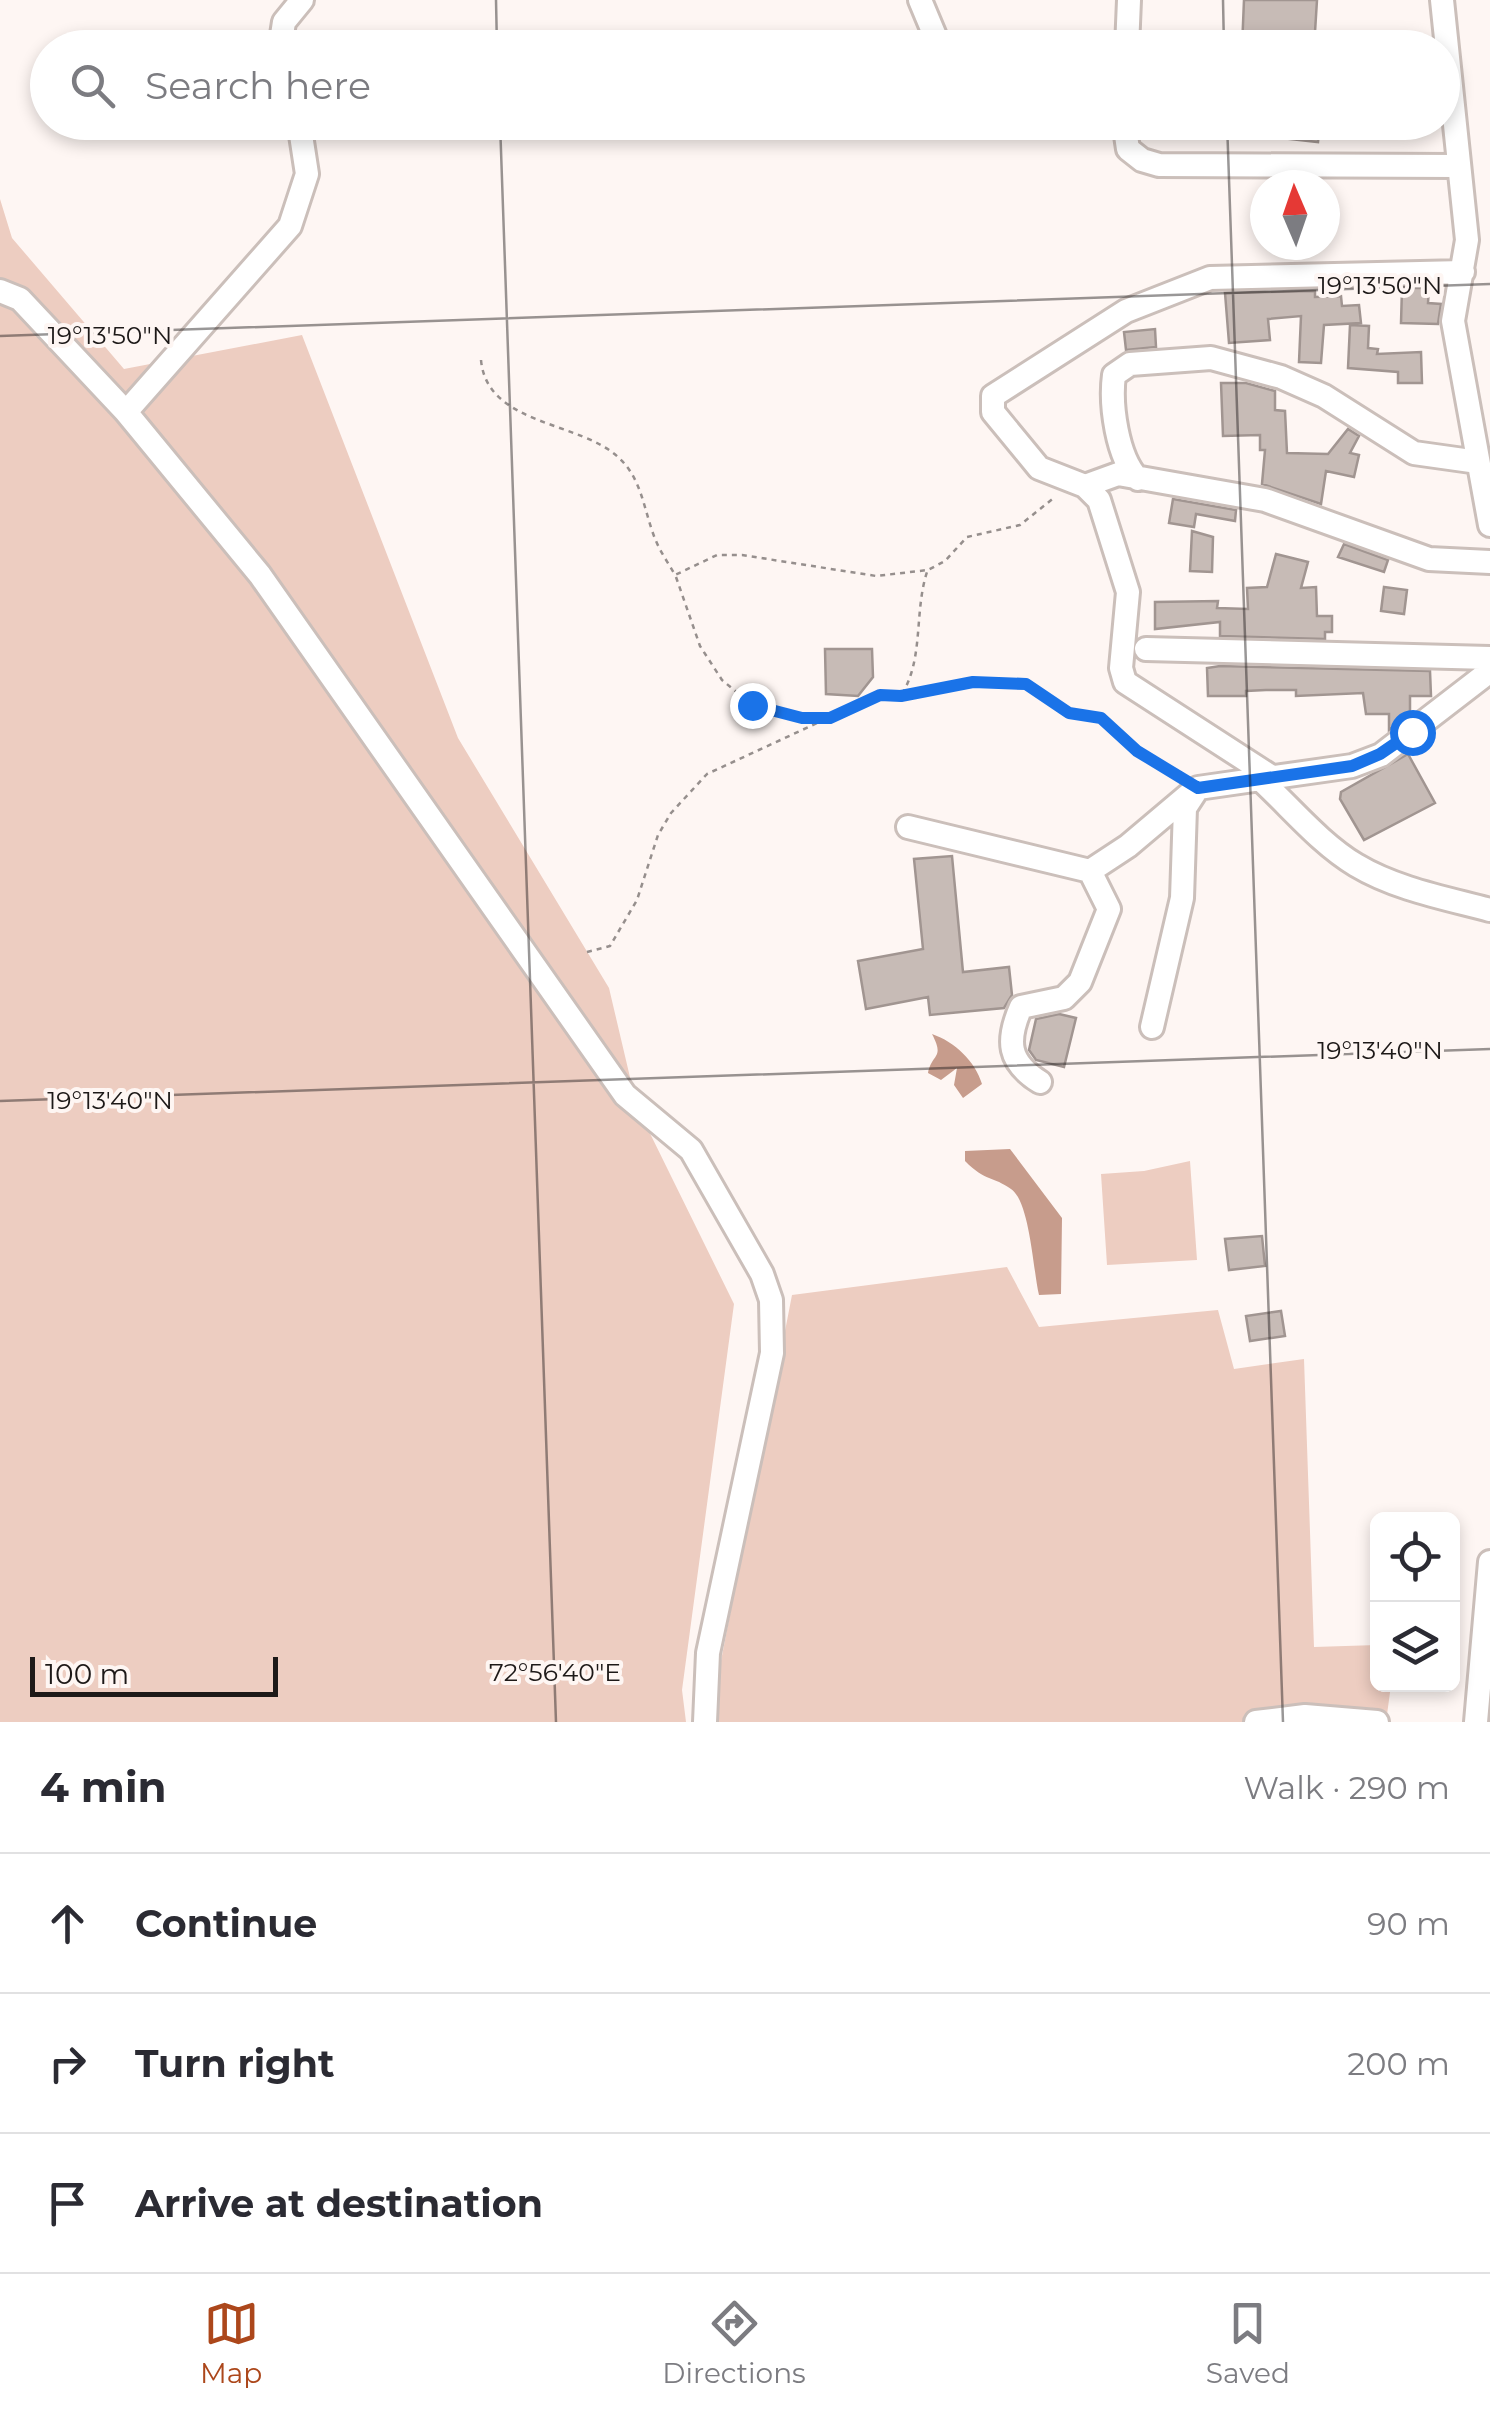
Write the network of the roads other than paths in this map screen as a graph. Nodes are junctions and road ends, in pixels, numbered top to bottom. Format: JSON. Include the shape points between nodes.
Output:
{"nodes":[{"id":1,"x":302,"y":0,"type":"edge"},
{"id":2,"x":920,"y":0,"type":"edge"},
{"id":3,"x":1129,"y":0,"type":"edge"},
{"id":4,"x":1442,"y":0,"type":"edge"},
{"id":5,"x":283,"y":30,"type":"edge"},
{"id":6,"x":932,"y":30,"type":"edge"},
{"id":7,"x":1128,"y":30,"type":"edge"},
{"id":8,"x":1445,"y":30,"type":"edge"},
{"id":9,"x":302,"y":140,"type":"edge"},
{"id":10,"x":1127,"y":140,"type":"edge"},
{"id":11,"x":1456,"y":140,"type":"edge"},
{"id":12,"x":1459,"y":166,"type":"junction"},
{"id":13,"x":1463,"y":272,"type":"junction"},
{"id":14,"x":0,"y":290,"type":"edge"},
{"id":15,"x":126,"y":412,"type":"junction"},
{"id":16,"x":1478,"y":462,"type":"junction"},
{"id":17,"x":1138,"y":479,"type":"junction"},
{"id":18,"x":1085,"y":486,"type":"junction"},
{"id":19,"x":1490,"y":526,"type":"edge"},
{"id":20,"x":1490,"y":562,"type":"edge"},
{"id":21,"x":1146,"y":649,"type":"dead end"},
{"id":22,"x":1490,"y":658,"type":"edge"},
{"id":23,"x":1490,"y":671,"type":"edge"},
{"id":24,"x":1268,"y":780,"type":"junction"},
{"id":25,"x":1198,"y":788,"type":"junction"},
{"id":26,"x":908,"y":827,"type":"dead end"},
{"id":27,"x":1090,"y":871,"type":"junction"},
{"id":28,"x":1490,"y":910,"type":"edge"},
{"id":29,"x":1152,"y":1028,"type":"dead end"},
{"id":30,"x":1040,"y":1082,"type":"dead end"},
{"id":31,"x":1490,"y":1562,"type":"edge"},
{"id":32,"x":705,"y":1722,"type":"edge"},
{"id":33,"x":1256,"y":1722,"type":"edge"},
{"id":34,"x":1377,"y":1722,"type":"edge"},
{"id":35,"x":1476,"y":1722,"type":"edge"}],
"edges":[{"from":1,"to":5,"type":"street"},
{"from":2,"to":6,"type":"street"},
{"from":3,"to":7,"type":"street"},
{"from":4,"to":8,"type":"street"},
{"from":9,"to":15,"type":"street","via":[[307,174],[290,226]]},
{"from":10,"to":12,"type":"street","via":[[1142,160],[1160,164]]},
{"from":11,"to":12,"type":"street"},
{"from":12,"to":13,"type":"street","via":[[1468,240]]},
{"from":13,"to":16,"type":"street","via":[[1452,321]]},
{"from":13,"to":18,"type":"street","via":[[1210,278],[1126,311],[993,396],[993,412],[1039,468]]},
{"from":14,"to":15,"type":"street","via":[[20,299]]},
{"from":15,"to":32,"type":"street","via":[[260,575],[625,1095],[691,1150],[762,1274],[771,1300],[772,1353],[708,1654]]},
{"from":16,"to":17,"type":"street","via":[[1414,453],[1281,377],[1190,356],[1130,364],[1114,376],[1123,452]]},
{"from":16,"to":19,"type":"street"},
{"from":17,"to":18,"type":"street","via":[[1111,475]]},
{"from":17,"to":20,"type":"street","via":[[1264,500],[1430,560]]},
{"from":18,"to":24,"type":"street","via":[[1099,500],[1125,576],[1125,682]]},
{"from":21,"to":22,"type":"street"},
{"from":23,"to":24,"type":"street","via":[[1380,754],[1352,766]]},
{"from":24,"to":25,"type":"street"},
{"from":24,"to":28,"type":"street","via":[[1336,852],[1358,866]]},
{"from":25,"to":27,"type":"street"},
{"from":25,"to":29,"type":"street","via":[[1185,808],[1182,898]]},
{"from":26,"to":27,"type":"street"},
{"from":27,"to":30,"type":"street","via":[[1109,908],[1080,982],[1064,998],[1021,1007],[1013,1025],[1014,1060]]},
{"from":31,"to":35,"type":"street"},
{"from":33,"to":34,"type":"street","via":[[1305,1716]]}]}
